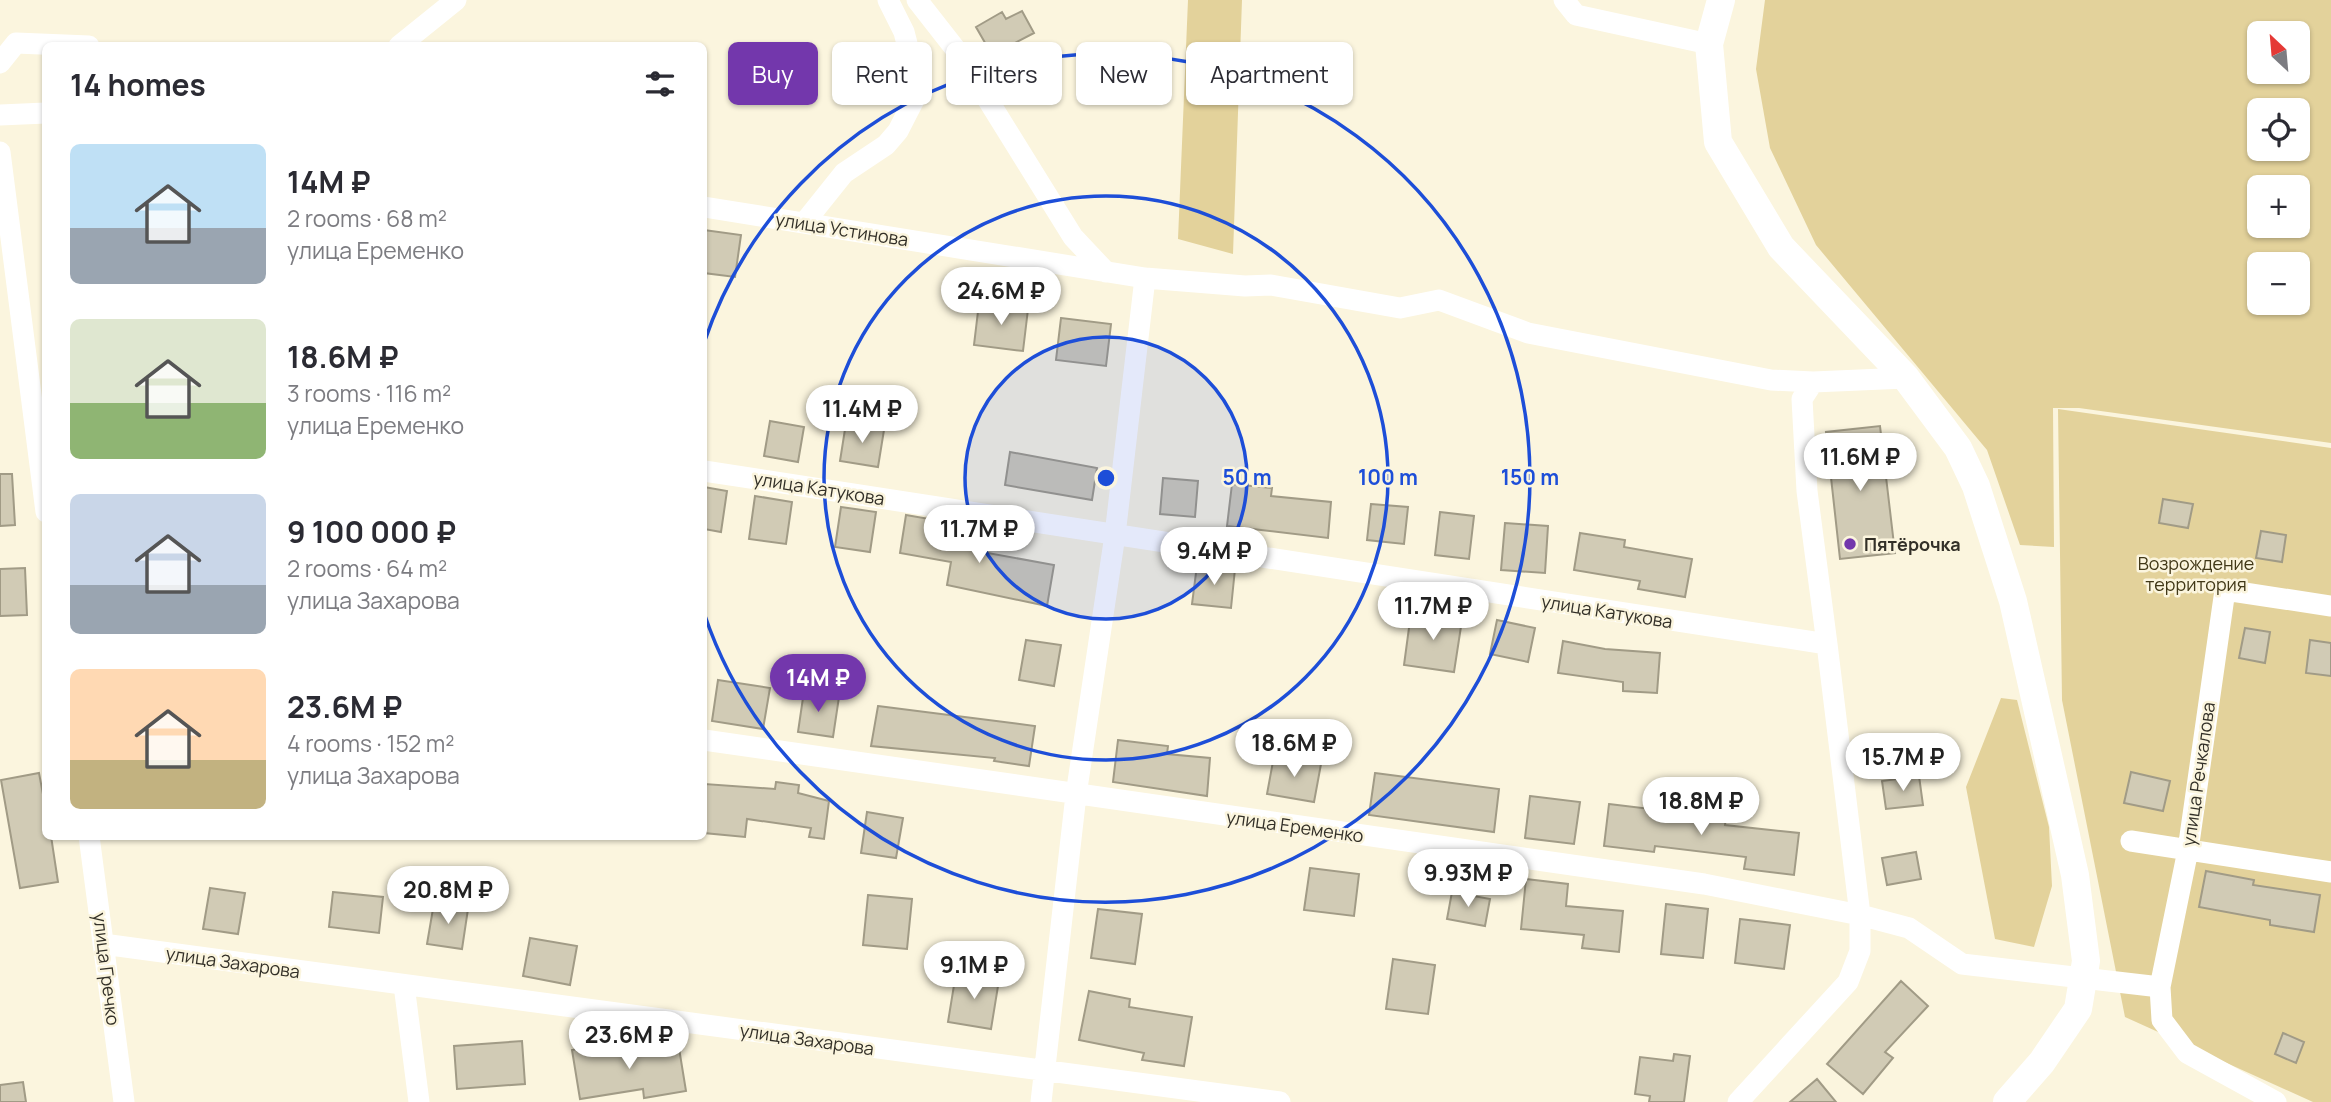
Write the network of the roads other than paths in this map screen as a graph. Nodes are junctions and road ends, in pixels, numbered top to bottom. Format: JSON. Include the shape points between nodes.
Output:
{"nodes":[{"id":1,"x":456,"y":0,"type":"edge"},
{"id":2,"x":888,"y":0,"type":"edge"},
{"id":3,"x":917,"y":0,"type":"edge"},
{"id":4,"x":1564,"y":0,"type":"edge"},
{"id":5,"x":1721,"y":0,"type":"edge"},
{"id":6,"x":404,"y":42,"type":"edge"},
{"id":7,"x":42,"y":44,"type":"edge"},
{"id":8,"x":1709,"y":44,"type":"junction"},
{"id":9,"x":0,"y":62,"type":"edge"},
{"id":10,"x":42,"y":113,"type":"edge"},
{"id":11,"x":0,"y":115,"type":"edge"},
{"id":12,"x":0,"y":152,"type":"edge"},
{"id":13,"x":707,"y":207,"type":"edge"},
{"id":14,"x":804,"y":223,"type":"junction"},
{"id":15,"x":1106,"y":272,"type":"junction"},
{"id":16,"x":1145,"y":278,"type":"junction"},
{"id":17,"x":1906,"y":378,"type":"junction"},
{"id":18,"x":1813,"y":382,"type":"junction"},
{"id":19,"x":37,"y":397,"type":"edge"},
{"id":20,"x":42,"y":461,"type":"edge"},
{"id":21,"x":707,"y":471,"type":"edge"},
{"id":22,"x":1115,"y":535,"type":"junction"},
{"id":23,"x":2331,"y":606,"type":"edge"},
{"id":24,"x":1827,"y":644,"type":"junction"},
{"id":25,"x":707,"y":740,"type":"edge"},
{"id":26,"x":1076,"y":795,"type":"junction"},
{"id":27,"x":90,"y":840,"type":"edge"},
{"id":28,"x":2131,"y":841,"type":"dead end"},
{"id":29,"x":2188,"y":850,"type":"junction"},
{"id":30,"x":2331,"y":872,"type":"edge"},
{"id":31,"x":1860,"y":915,"type":"junction"},
{"id":32,"x":103,"y":944,"type":"junction"},
{"id":33,"x":2083,"y":976,"type":"junction"},
{"id":34,"x":404,"y":985,"type":"junction"},
{"id":35,"x":2160,"y":986,"type":"junction"},
{"id":36,"x":1045,"y":1070,"type":"junction"},
{"id":37,"x":1190,"y":1090,"type":"junction"},
{"id":38,"x":124,"y":1102,"type":"edge"},
{"id":39,"x":419,"y":1102,"type":"edge"},
{"id":40,"x":1041,"y":1102,"type":"edge"},
{"id":41,"x":1159,"y":1102,"type":"edge"},
{"id":42,"x":1280,"y":1102,"type":"edge"},
{"id":43,"x":1738,"y":1102,"type":"edge"},
{"id":44,"x":2007,"y":1102,"type":"edge"},
{"id":45,"x":2276,"y":1102,"type":"edge"}],
"edges":[{"from":1,"to":6,"type":"street"},
{"from":2,"to":14,"type":"street","via":[[904,32],[919,90],[886,145],[844,173]]},
{"from":3,"to":15,"type":"street","via":[[960,55],[1073,237]]},
{"from":4,"to":8,"type":"street","via":[[1576,15]]},
{"from":5,"to":8,"type":"main road"},
{"from":7,"to":9,"type":"street","via":[[16,43]]},
{"from":8,"to":17,"type":"main road","via":[[1718,142],[1725,154],[1781,247]]},
{"from":10,"to":11,"type":"street"},
{"from":12,"to":19,"type":"street"},
{"from":13,"to":14,"type":"street","name":"улица Устинова"},
{"from":14,"to":15,"type":"street","name":"улица Устинова"},
{"from":15,"to":16,"type":"street","name":"улица Устинова"},
{"from":16,"to":18,"type":"street","name":"улица Устинова","via":[[1272,285],[1399,308],[1439,300],[1528,333],[1771,380]]},
{"from":16,"to":22,"type":"street"},
{"from":17,"to":18,"type":"street","name":"улица Устинова"},
{"from":17,"to":33,"type":"main road","via":[[1958,448],[1976,486],[2013,601],[2075,875],[2086,961]]},
{"from":18,"to":24,"type":"street","via":[[1802,399],[1805,465]]},
{"from":19,"to":20,"type":"street"},
{"from":21,"to":22,"type":"street","name":"улица Катукова"},
{"from":22,"to":24,"type":"street","name":"улица Катукова"},
{"from":22,"to":26,"type":"street"},
{"from":23,"to":29,"type":"street","name":"улица Речкалова","via":[[2225,590]]},
{"from":24,"to":31,"type":"street"},
{"from":25,"to":26,"type":"street","name":"улица Еременко"},
{"from":26,"to":31,"type":"street","name":"улица Еременко","via":[[1704,884]]},
{"from":26,"to":36,"type":"street"},
{"from":27,"to":32,"type":"street","name":"улица Гречко"},
{"from":28,"to":29,"type":"street"},
{"from":29,"to":30,"type":"street"},
{"from":29,"to":35,"type":"street","name":"улица Речкалова"},
{"from":31,"to":33,"type":"street","name":"улица Еременко","via":[[1909,929],[1962,964]]},
{"from":31,"to":43,"type":"street","via":[[1860,951],[1848,982]]},
{"from":32,"to":34,"type":"street","name":"улица Захарова"},
{"from":32,"to":38,"type":"street","name":"улица Гречко"},
{"from":33,"to":35,"type":"street"},
{"from":33,"to":44,"type":"main road","via":[[2078,1009]]},
{"from":34,"to":36,"type":"street","name":"улица Захарова"},
{"from":34,"to":39,"type":"street"},
{"from":35,"to":45,"type":"street","name":"улица Речкалова","via":[[2162,1020],[2187,1053]]},
{"from":36,"to":37,"type":"street","name":"улица Захарова"},
{"from":36,"to":40,"type":"street"},
{"from":37,"to":41,"type":"street"},
{"from":37,"to":42,"type":"street","name":"улица Захарова"}]}
